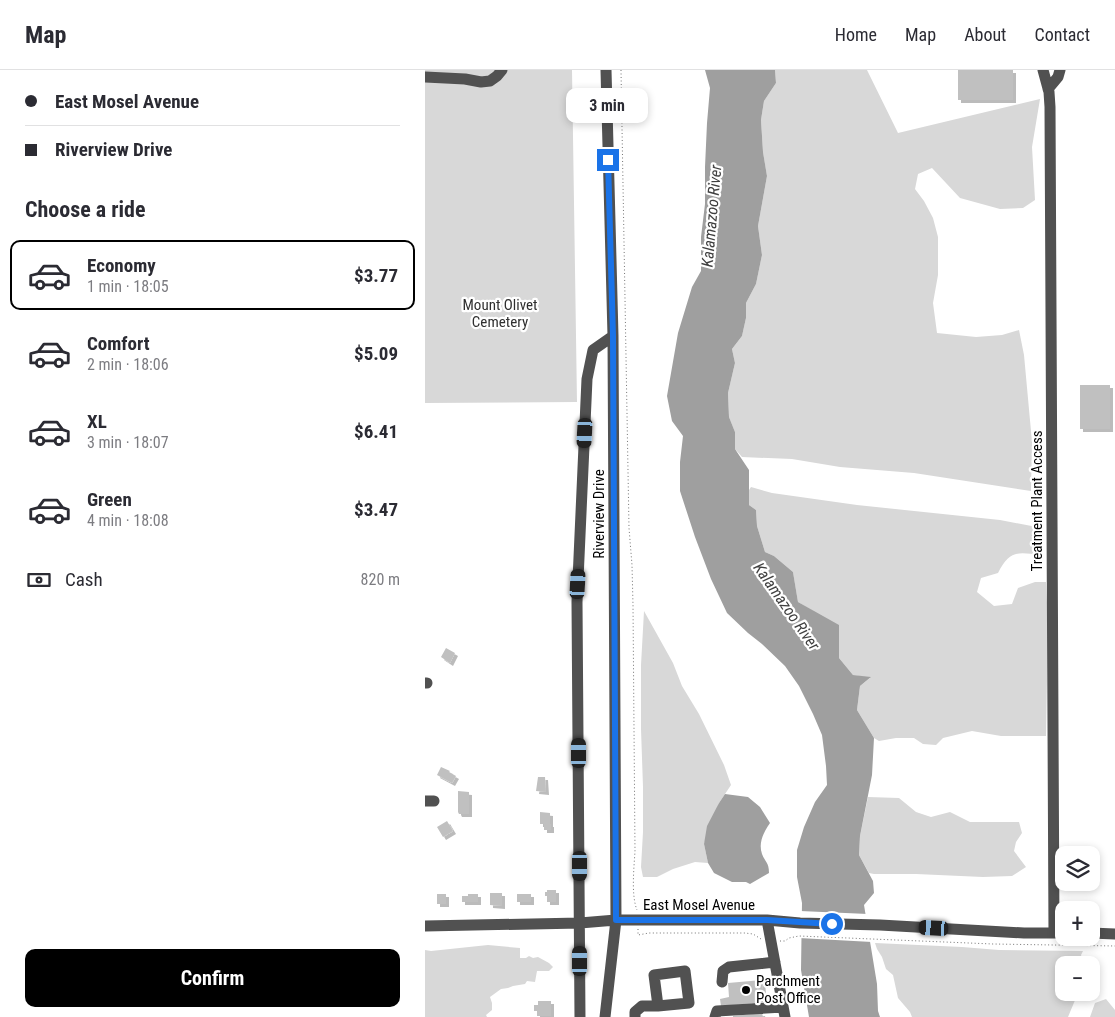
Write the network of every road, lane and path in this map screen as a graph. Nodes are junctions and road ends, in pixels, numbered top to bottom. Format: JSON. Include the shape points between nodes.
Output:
{"nodes":[{"id":1,"x":501,"y":70,"type":"edge"},
{"id":2,"x":606,"y":70,"type":"edge"},
{"id":3,"x":621,"y":70,"type":"edge"},
{"id":4,"x":1043,"y":70,"type":"edge"},
{"id":5,"x":1060,"y":70,"type":"edge"},
{"id":6,"x":425,"y":78,"type":"edge"},
{"id":7,"x":1048,"y":88,"type":"junction"},
{"id":8,"x":613,"y":336,"type":"junction"},
{"id":9,"x":1059,"y":901,"type":"edge"},
{"id":10,"x":616,"y":920,"type":"junction"},
{"id":11,"x":637,"y":920,"type":"junction"},
{"id":12,"x":767,"y":920,"type":"junction"},
{"id":13,"x":580,"y":923,"type":"junction"},
{"id":14,"x":425,"y":926,"type":"edge"},
{"id":15,"x":1055,"y":933,"type":"edge"},
{"id":16,"x":1100,"y":933,"type":"edge"},
{"id":17,"x":1115,"y":934,"type":"edge"},
{"id":18,"x":771,"y":940,"type":"junction"},
{"id":19,"x":1115,"y":946,"type":"edge"},
{"id":20,"x":775,"y":962,"type":"junction"},
{"id":21,"x":722,"y":982,"type":"dead end"},
{"id":22,"x":658,"y":1006,"type":"dead end"},
{"id":23,"x":784,"y":1012,"type":"edge"},
{"id":24,"x":580,"y":1017,"type":"edge"},
{"id":25,"x":605,"y":1017,"type":"edge"},
{"id":26,"x":635,"y":1017,"type":"edge"},
{"id":27,"x":715,"y":1017,"type":"edge"}],
"edges":[{"from":1,"to":6,"type":"street","via":[[490,81],[481,82]]},
{"from":2,"to":8,"type":"street","name":"Riverview Drive"},
{"from":3,"to":11,"type":"path","via":[[629,528],[633,582],[634,903]]},
{"from":4,"to":7,"type":"street","name":"Treatment Plant Access"},
{"from":5,"to":7,"type":"street","via":[[1058,78]]},
{"from":7,"to":9,"type":"street","name":"Treatment Plant Access"},
{"from":8,"to":10,"type":"street","name":"Riverview Drive"},
{"from":8,"to":13,"type":"street","via":[[593,350],[587,379],[577,602]]},
{"from":10,"to":11,"type":"street","name":"East Mosel Avenue"},
{"from":10,"to":13,"type":"street","name":"East Mosel Avenue"},
{"from":10,"to":25,"type":"street","name":"Riverview Drive"},
{"from":11,"to":12,"type":"street","name":"East Mosel Avenue"},
{"from":11,"to":18,"type":"path","via":[[638,935],[753,934],[760,939]]},
{"from":12,"to":15,"type":"street","name":"East Mosel Avenue"},
{"from":12,"to":18,"type":"street"},
{"from":13,"to":14,"type":"street","name":"East Mosel Avenue"},
{"from":13,"to":24,"type":"street"},
{"from":16,"to":17,"type":"street"},
{"from":18,"to":19,"type":"path","via":[[785,941],[799,936]]},
{"from":18,"to":20,"type":"street"},
{"from":20,"to":21,"type":"street","via":[[729,967],[723,971]]},
{"from":20,"to":23,"type":"street"},
{"from":22,"to":26,"type":"street","via":[[642,1006],[635,1012]]},
{"from":23,"to":27,"type":"street","via":[[717,1011]]}]}
